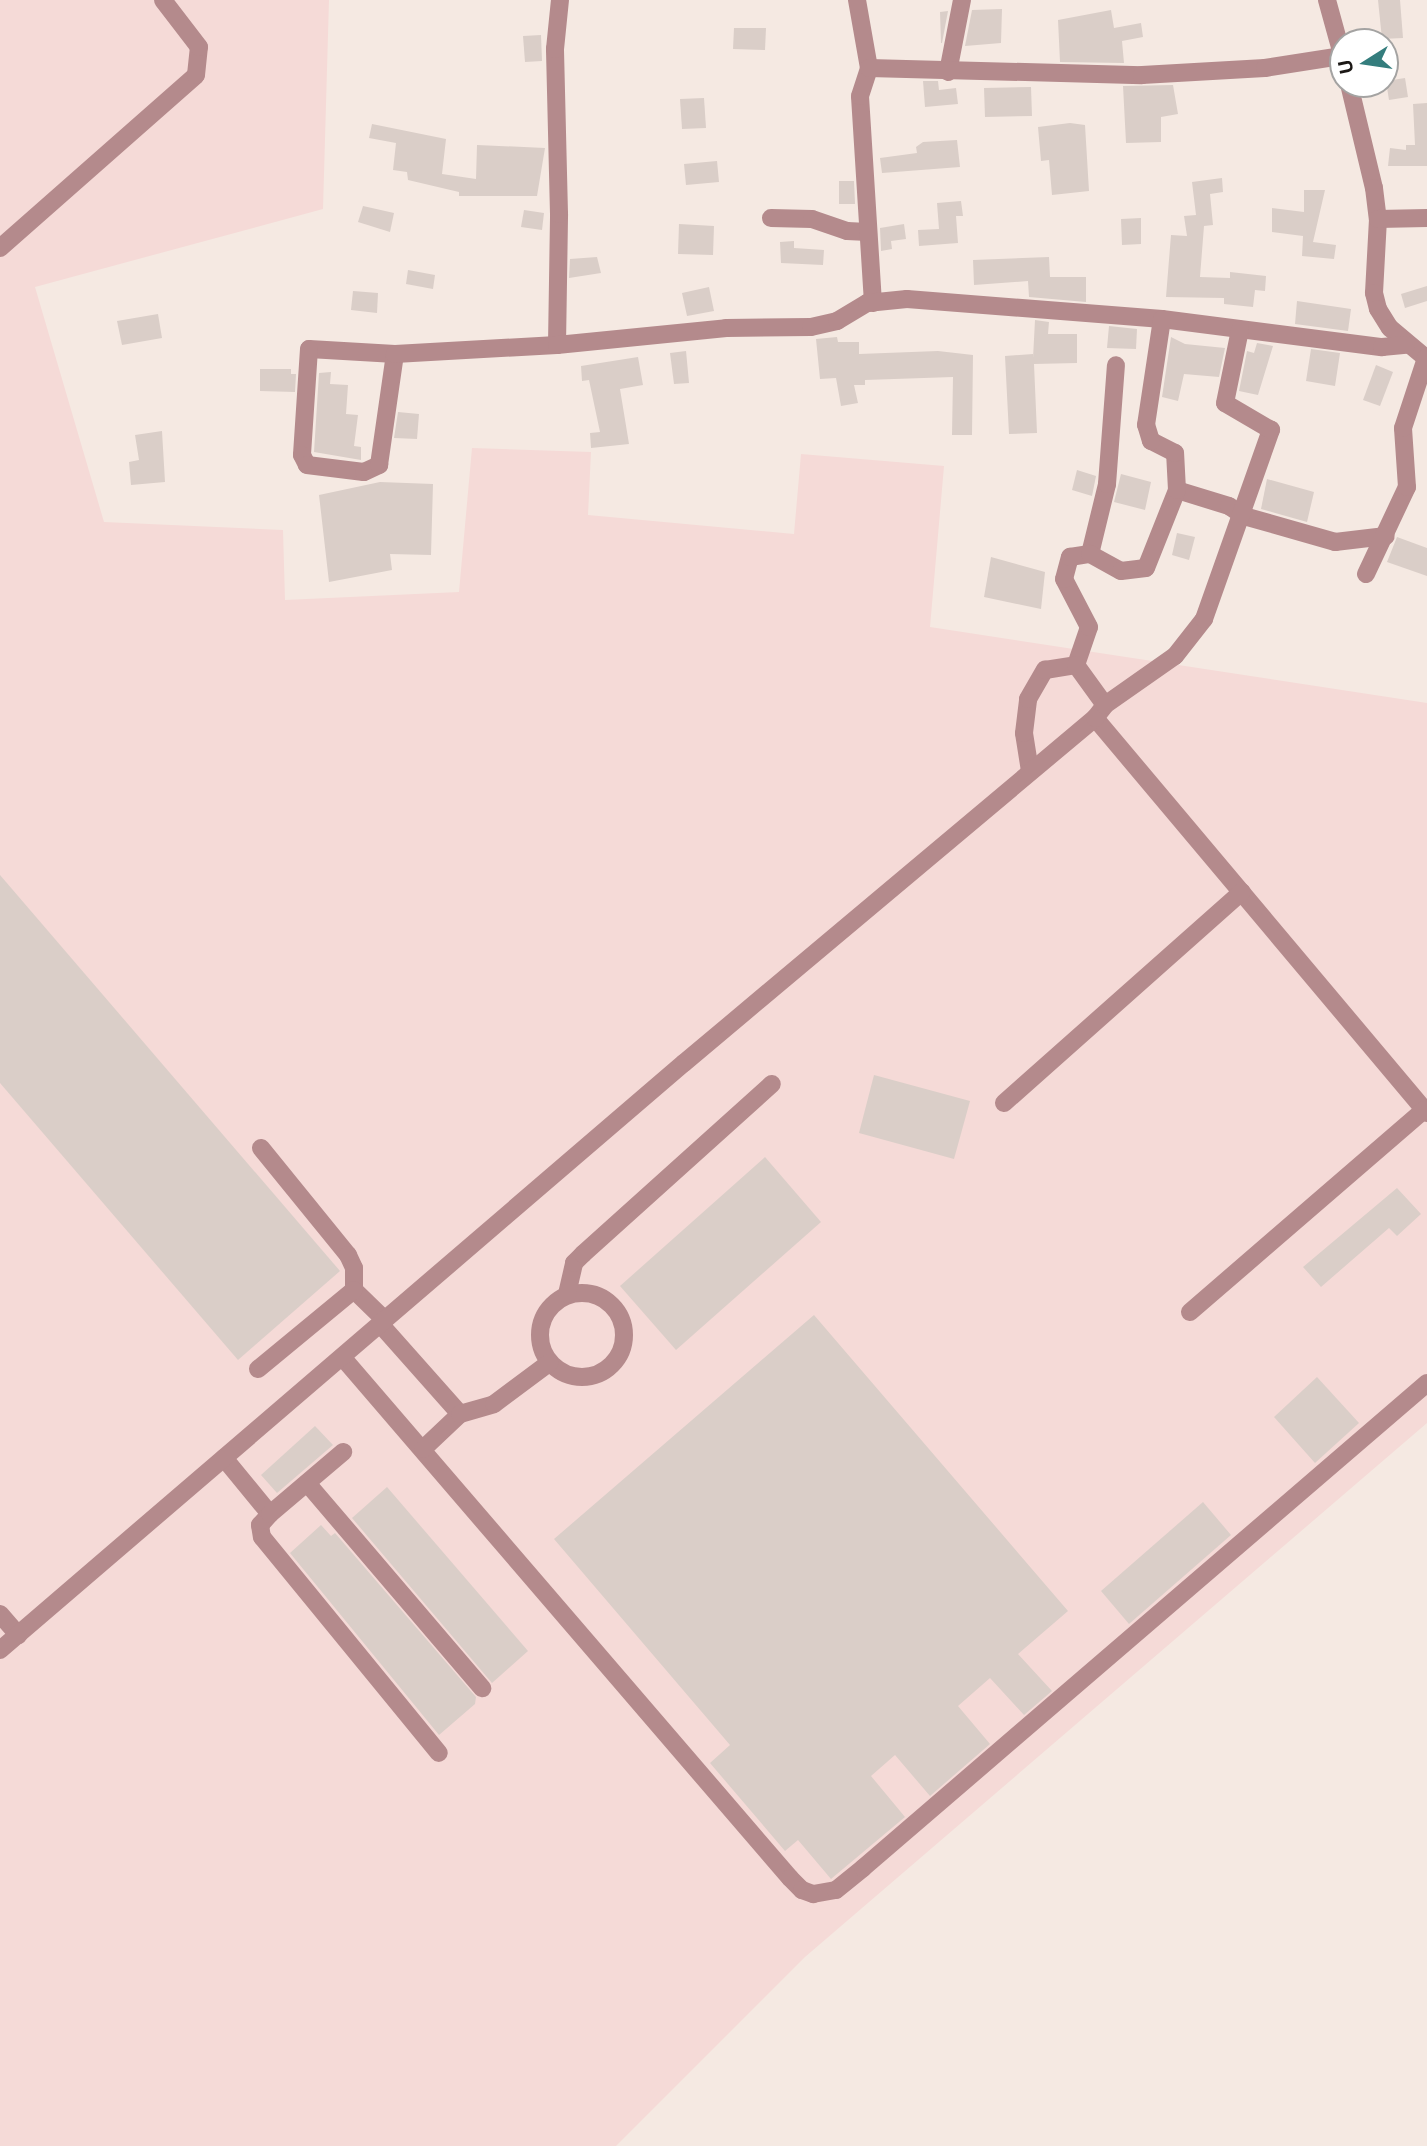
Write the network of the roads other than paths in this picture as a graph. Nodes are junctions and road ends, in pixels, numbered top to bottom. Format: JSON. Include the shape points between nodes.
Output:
{"nodes":[{"id":1,"x":163,"y":0,"type":"edge"},
{"id":2,"x":560,"y":0,"type":"edge"},
{"id":3,"x":857,"y":0,"type":"edge"},
{"id":4,"x":962,"y":0,"type":"edge"},
{"id":5,"x":1327,"y":0,"type":"edge"},
{"id":6,"x":1335,"y":28,"type":"edge"},
{"id":7,"x":1329,"y":59,"type":"edge"},
{"id":8,"x":869,"y":68,"type":"junction"},
{"id":9,"x":948,"y":72,"type":"junction"},
{"id":10,"x":1352,"y":98,"type":"edge"},
{"id":11,"x":771,"y":218,"type":"dead end"},
{"id":12,"x":1427,"y":218,"type":"edge"},
{"id":13,"x":1378,"y":219,"type":"junction"},
{"id":14,"x":869,"y":232,"type":"junction"},
{"id":15,"x":0,"y":248,"type":"edge"},
{"id":16,"x":873,"y":303,"type":"junction"},
{"id":17,"x":1162,"y":319,"type":"junction"},
{"id":18,"x":1240,"y":330,"type":"junction"},
{"id":19,"x":557,"y":345,"type":"junction"},
{"id":20,"x":1406,"y":345,"type":"junction"},
{"id":21,"x":395,"y":354,"type":"junction"},
{"id":22,"x":1426,"y":358,"type":"edge"},
{"id":23,"x":1116,"y":365,"type":"dead end"},
{"id":24,"x":1177,"y":490,"type":"junction"},
{"id":25,"x":1244,"y":516,"type":"junction"},
{"id":26,"x":1385,"y":537,"type":"junction"},
{"id":27,"x":1090,"y":554,"type":"junction"},
{"id":28,"x":1366,"y":575,"type":"dead end"},
{"id":29,"x":1076,"y":665,"type":"junction"},
{"id":30,"x":1100,"y":711,"type":"junction"},
{"id":31,"x":1030,"y":771,"type":"junction"},
{"id":32,"x":1242,"y":892,"type":"junction"},
{"id":33,"x":772,"y":1084,"type":"dead end"},
{"id":34,"x":1004,"y":1103,"type":"dead end"},
{"id":35,"x":1425,"y":1112,"type":"edge"},
{"id":36,"x":261,"y":1148,"type":"dead end"},
{"id":37,"x":355,"y":1290,"type":"junction"},
{"id":38,"x":567,"y":1294,"type":"junction"},
{"id":39,"x":1190,"y":1312,"type":"dead end"},
{"id":40,"x":383,"y":1323,"type":"junction"},
{"id":41,"x":342,"y":1358,"type":"junction"},
{"id":42,"x":549,"y":1363,"type":"junction"},
{"id":43,"x":258,"y":1369,"type":"dead end"},
{"id":44,"x":1427,"y":1383,"type":"edge"},
{"id":45,"x":460,"y":1414,"type":"junction"},
{"id":46,"x":423,"y":1449,"type":"junction"},
{"id":47,"x":343,"y":1452,"type":"dead end"},
{"id":48,"x":224,"y":1458,"type":"junction"},
{"id":49,"x":307,"y":1483,"type":"junction"},
{"id":50,"x":270,"y":1514,"type":"junction"},
{"id":51,"x":0,"y":1614,"type":"edge"},
{"id":52,"x":18,"y":1635,"type":"junction"},
{"id":53,"x":0,"y":1650,"type":"edge"},
{"id":54,"x":482,"y":1688,"type":"dead end"},
{"id":55,"x":439,"y":1752,"type":"dead end"}],
"edges":[{"from":1,"to":15,"type":"street","via":[[199,47],[196,75]]},
{"from":2,"to":19,"type":"street","via":[[555,49]]},
{"from":3,"to":8,"type":"street"},
{"from":4,"to":9,"type":"street"},
{"from":5,"to":6,"type":"street"},
{"from":7,"to":9,"type":"street","via":[[1265,68],[1142,75]]},
{"from":8,"to":9,"type":"street"},
{"from":8,"to":14,"type":"street","via":[[859,96]]},
{"from":10,"to":13,"type":"street"},
{"from":11,"to":14,"type":"street","via":[[812,219],[847,231]]},
{"from":12,"to":13,"type":"street"},
{"from":13,"to":20,"type":"street","via":[[1374,293],[1383,321]]},
{"from":14,"to":16,"type":"street"},
{"from":16,"to":17,"type":"street","via":[[954,301]]},
{"from":16,"to":19,"type":"street","via":[[837,321],[811,327],[676,331]]},
{"from":17,"to":18,"type":"street"},
{"from":17,"to":24,"type":"street","via":[[1146,425],[1151,441],[1175,453]]},
{"from":18,"to":20,"type":"street","via":[[1382,347]]},
{"from":18,"to":25,"type":"street","via":[[1225,403],[1271,430]]},
{"from":19,"to":21,"type":"street"},
{"from":20,"to":22,"type":"street"},
{"from":21,"to":21,"type":"street","via":[[309,349],[302,454],[307,466],[364,472],[379,465]]},
{"from":22,"to":26,"type":"street","via":[[1403,428],[1407,487]]},
{"from":23,"to":27,"type":"street","via":[[1111,457]]},
{"from":24,"to":25,"type":"street","via":[[1229,506]]},
{"from":24,"to":27,"type":"street","via":[[1146,568],[1121,570]]},
{"from":25,"to":26,"type":"street","via":[[1335,542]]},
{"from":25,"to":30,"type":"street","via":[[1204,619],[1175,656]]},
{"from":26,"to":28,"type":"street"},
{"from":27,"to":29,"type":"street","via":[[1077,553],[1065,567],[1068,594],[1089,627]]},
{"from":29,"to":30,"type":"street"},
{"from":29,"to":31,"type":"street","via":[[1045,670],[1028,699],[1024,733]]},
{"from":30,"to":31,"type":"street"},
{"from":30,"to":32,"type":"street"},
{"from":31,"to":40,"type":"street"},
{"from":32,"to":34,"type":"street"},
{"from":32,"to":35,"type":"street"},
{"from":33,"to":38,"type":"street","via":[[583,1254],[575,1263]]},
{"from":35,"to":39,"type":"street"},
{"from":36,"to":37,"type":"street","via":[[348,1255]]},
{"from":37,"to":40,"type":"street"},
{"from":37,"to":43,"type":"street"},
{"from":38,"to":42,"type":"street","via":[[550,1305],[540,1323],[540,1344]]},
{"from":38,"to":42,"type":"street","via":[[588,1292],[607,1300],[620,1315],[625,1336],[620,1356],[606,1371],[586,1378],[565,1375]]},
{"from":40,"to":41,"type":"street"},
{"from":40,"to":45,"type":"street"},
{"from":41,"to":46,"type":"street"},
{"from":41,"to":48,"type":"street"},
{"from":42,"to":45,"type":"street","via":[[494,1404]]},
{"from":44,"to":46,"type":"street","via":[[1044,1717],[863,1868],[824,1894],[802,1891],[790,1878]]},
{"from":45,"to":46,"type":"street"},
{"from":47,"to":49,"type":"street"},
{"from":48,"to":50,"type":"street"},
{"from":48,"to":52,"type":"street"},
{"from":49,"to":50,"type":"street"},
{"from":49,"to":54,"type":"street"},
{"from":50,"to":55,"type":"street","via":[[260,1525],[261,1537]]},
{"from":51,"to":52,"type":"street"},
{"from":52,"to":53,"type":"street"}]}
